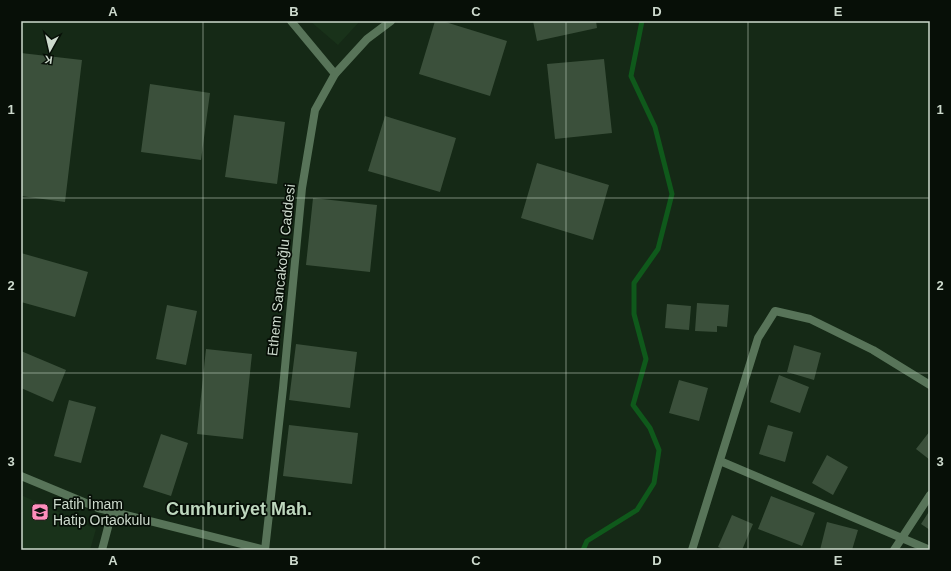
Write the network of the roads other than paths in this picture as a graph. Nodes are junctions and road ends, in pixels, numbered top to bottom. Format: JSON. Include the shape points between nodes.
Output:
{"nodes":[{"id":1,"x":290,"y":21,"type":"edge"},
{"id":2,"x":391,"y":21,"type":"edge"},
{"id":3,"x":335,"y":74,"type":"junction"},
{"id":4,"x":930,"y":385,"type":"edge"},
{"id":5,"x":720,"y":461,"type":"junction"},
{"id":6,"x":21,"y":476,"type":"edge"},
{"id":7,"x":930,"y":495,"type":"edge"},
{"id":8,"x":112,"y":512,"type":"junction"},
{"id":9,"x":901,"y":537,"type":"junction"},
{"id":10,"x":102,"y":550,"type":"edge"},
{"id":11,"x":265,"y":550,"type":"edge"},
{"id":12,"x":692,"y":550,"type":"edge"},
{"id":13,"x":894,"y":550,"type":"edge"},
{"id":14,"x":930,"y":550,"type":"edge"}],
"edges":[{"from":1,"to":3,"type":"street"},
{"from":2,"to":3,"type":"street","name":"Ethem Sancakoğlu Caddesi","via":[[367,39]]},
{"from":3,"to":11,"type":"street","name":"Ethem Sancakoğlu Caddesi","via":[[315,110],[302,188]]},
{"from":4,"to":5,"type":"street","via":[[873,350],[810,319],[775,311],[758,338]]},
{"from":5,"to":9,"type":"street"},
{"from":5,"to":12,"type":"street"},
{"from":6,"to":8,"type":"street"},
{"from":7,"to":9,"type":"street"},
{"from":8,"to":10,"type":"street"},
{"from":8,"to":11,"type":"street"},
{"from":9,"to":13,"type":"street"},
{"from":9,"to":14,"type":"street"}]}
